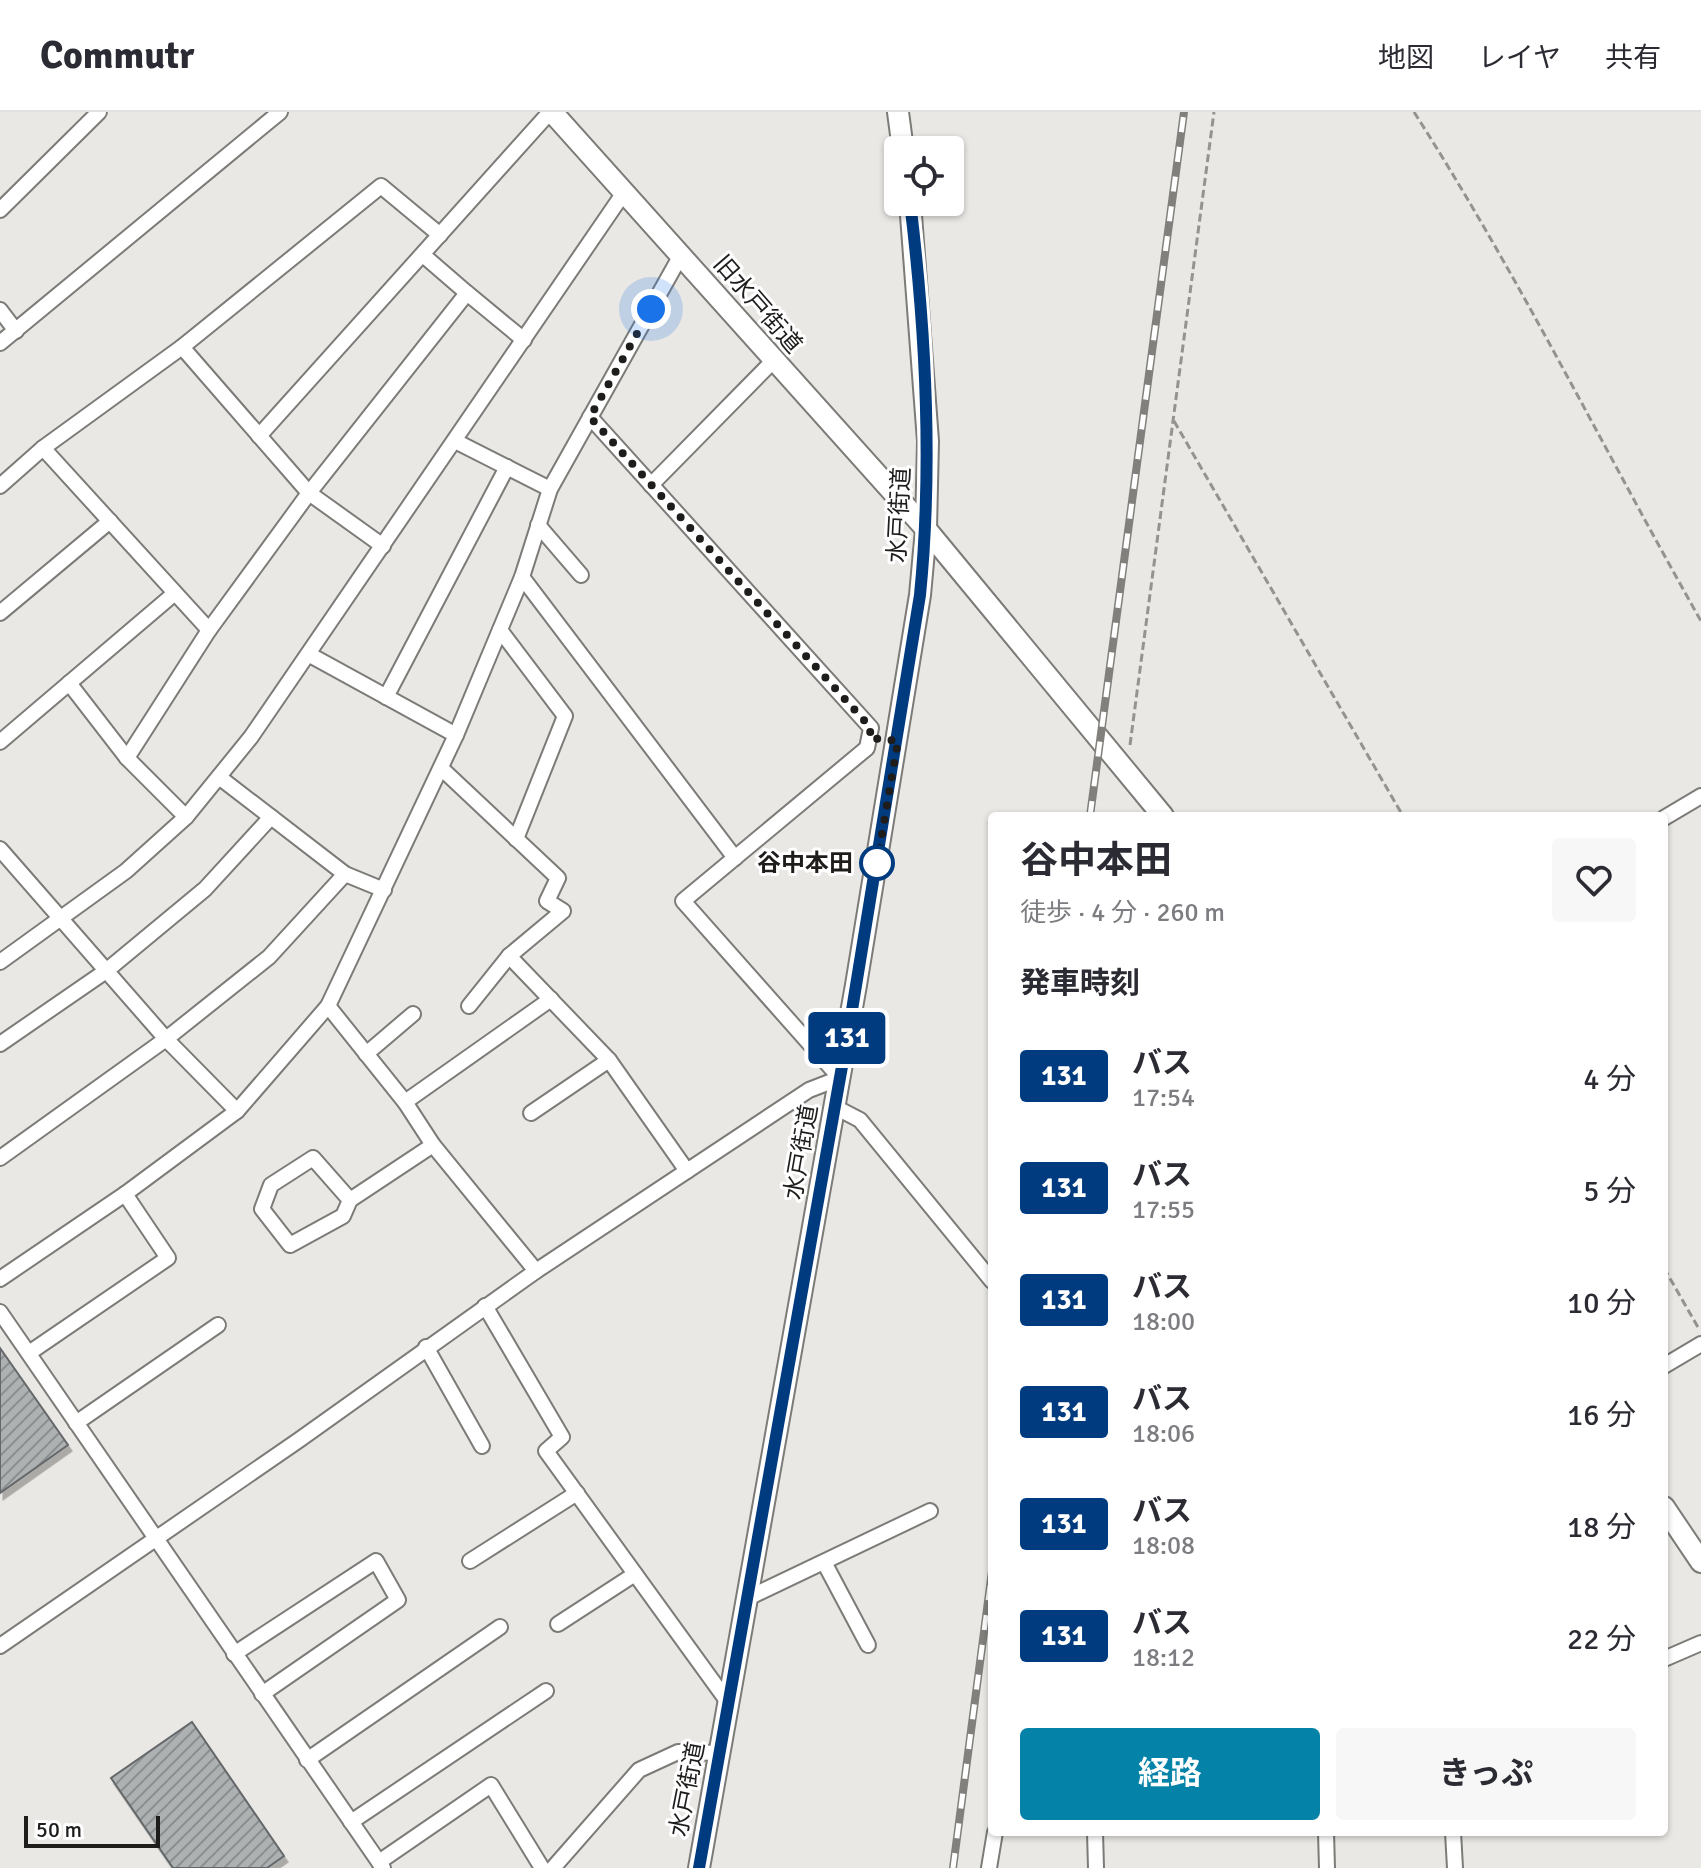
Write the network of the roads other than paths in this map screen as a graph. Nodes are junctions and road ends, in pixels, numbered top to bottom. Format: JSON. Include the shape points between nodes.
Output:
{"nodes":[{"id":1,"x":99,"y":112,"type":"edge"},
{"id":2,"x":280,"y":112,"type":"edge"},
{"id":3,"x":551,"y":112,"type":"edge"},
{"id":4,"x":898,"y":112,"type":"edge"},
{"id":5,"x":901,"y":136,"type":"edge"},
{"id":6,"x":625,"y":191,"type":"junction"},
{"id":7,"x":0,"y":210,"type":"edge"},
{"id":8,"x":911,"y":216,"type":"edge"},
{"id":9,"x":440,"y":235,"type":"junction"},
{"id":10,"x":423,"y":255,"type":"junction"},
{"id":11,"x":681,"y":255,"type":"junction"},
{"id":12,"x":467,"y":293,"type":"junction"},
{"id":13,"x":0,"y":310,"type":"edge"},
{"id":14,"x":16,"y":331,"type":"junction"},
{"id":15,"x":524,"y":340,"type":"junction"},
{"id":16,"x":0,"y":343,"type":"edge"},
{"id":17,"x":182,"y":347,"type":"junction"},
{"id":18,"x":773,"y":361,"type":"junction"},
{"id":19,"x":590,"y":417,"type":"junction"},
{"id":20,"x":259,"y":436,"type":"junction"},
{"id":21,"x":455,"y":441,"type":"junction"},
{"id":22,"x":43,"y":448,"type":"junction"},
{"id":23,"x":507,"y":467,"type":"junction"},
{"id":24,"x":651,"y":485,"type":"junction"},
{"id":25,"x":0,"y":486,"type":"edge"},
{"id":26,"x":550,"y":489,"type":"junction"},
{"id":27,"x":309,"y":493,"type":"junction"},
{"id":28,"x":110,"y":521,"type":"junction"},
{"id":29,"x":538,"y":525,"type":"junction"},
{"id":30,"x":926,"y":529,"type":"junction"},
{"id":31,"x":383,"y":546,"type":"junction"},
{"id":32,"x":581,"y":575,"type":"dead end"},
{"id":33,"x":522,"y":577,"type":"junction"},
{"id":34,"x":175,"y":593,"type":"junction"},
{"id":35,"x":0,"y":613,"type":"edge"},
{"id":36,"x":209,"y":630,"type":"junction"},
{"id":37,"x":500,"y":630,"type":"junction"},
{"id":38,"x":310,"y":655,"type":"junction"},
{"id":39,"x":69,"y":683,"type":"junction"},
{"id":40,"x":386,"y":697,"type":"junction"},
{"id":41,"x":456,"y":735,"type":"junction"},
{"id":42,"x":869,"y":738,"type":"junction"},
{"id":43,"x":898,"y":741,"type":"junction"},
{"id":44,"x":0,"y":742,"type":"edge"},
{"id":45,"x":127,"y":758,"type":"junction"},
{"id":46,"x":441,"y":768,"type":"junction"},
{"id":47,"x":219,"y":777,"type":"junction"},
{"id":48,"x":1701,"y":796,"type":"edge"},
{"id":49,"x":1160,"y":812,"type":"edge"},
{"id":50,"x":1668,"y":816,"type":"edge"},
{"id":51,"x":186,"y":817,"type":"junction"},
{"id":52,"x":271,"y":817,"type":"junction"},
{"id":53,"x":516,"y":839,"type":"junction"},
{"id":54,"x":0,"y":849,"type":"edge"},
{"id":55,"x":735,"y":858,"type":"junction"},
{"id":56,"x":345,"y":874,"type":"junction"},
{"id":57,"x":384,"y":890,"type":"junction"},
{"id":58,"x":60,"y":919,"type":"junction"},
{"id":59,"x":509,"y":956,"type":"junction"},
{"id":60,"x":0,"y":962,"type":"edge"},
{"id":61,"x":106,"y":971,"type":"junction"},
{"id":62,"x":551,"y":999,"type":"junction"},
{"id":63,"x":328,"y":1006,"type":"junction"},
{"id":64,"x":469,"y":1006,"type":"dead end"},
{"id":65,"x":413,"y":1014,"type":"dead end"},
{"id":66,"x":166,"y":1039,"type":"junction"},
{"id":67,"x":0,"y":1044,"type":"edge"},
{"id":68,"x":366,"y":1054,"type":"junction"},
{"id":69,"x":609,"y":1060,"type":"junction"},
{"id":70,"x":840,"y":1078,"type":"junction"},
{"id":71,"x":405,"y":1102,"type":"junction"},
{"id":72,"x":835,"y":1107,"type":"junction"},
{"id":73,"x":237,"y":1111,"type":"junction"},
{"id":74,"x":531,"y":1113,"type":"dead end"},
{"id":75,"x":433,"y":1145,"type":"junction"},
{"id":76,"x":0,"y":1158,"type":"edge"},
{"id":77,"x":687,"y":1171,"type":"junction"},
{"id":78,"x":125,"y":1194,"type":"junction"},
{"id":79,"x":350,"y":1200,"type":"junction"},
{"id":80,"x":536,"y":1271,"type":"junction"},
{"id":81,"x":988,"y":1276,"type":"edge"},
{"id":82,"x":0,"y":1279,"type":"edge"},
{"id":83,"x":485,"y":1306,"type":"junction"},
{"id":84,"x":0,"y":1312,"type":"edge"},
{"id":85,"x":218,"y":1325,"type":"dead end"},
{"id":86,"x":1701,"y":1344,"type":"edge"},
{"id":87,"x":426,"y":1347,"type":"junction"},
{"id":88,"x":29,"y":1353,"type":"junction"},
{"id":89,"x":1668,"y":1364,"type":"edge"},
{"id":90,"x":76,"y":1423,"type":"junction"},
{"id":91,"x":482,"y":1446,"type":"dead end"},
{"id":92,"x":577,"y":1493,"type":"junction"},
{"id":93,"x":930,"y":1511,"type":"dead end"},
{"id":94,"x":1668,"y":1513,"type":"edge"},
{"id":95,"x":155,"y":1538,"type":"junction"},
{"id":96,"x":470,"y":1561,"type":"dead end"},
{"id":97,"x":1701,"y":1562,"type":"edge"},
{"id":98,"x":825,"y":1564,"type":"junction"},
{"id":99,"x":635,"y":1574,"type":"junction"},
{"id":100,"x":748,"y":1598,"type":"junction"},
{"id":101,"x":558,"y":1624,"type":"dead end"},
{"id":102,"x":500,"y":1627,"type":"dead end"},
{"id":103,"x":1701,"y":1643,"type":"edge"},
{"id":104,"x":868,"y":1645,"type":"dead end"},
{"id":105,"x":0,"y":1646,"type":"edge"},
{"id":106,"x":234,"y":1654,"type":"junction"},
{"id":107,"x":1668,"y":1657,"type":"edge"},
{"id":108,"x":546,"y":1691,"type":"dead end"},
{"id":109,"x":262,"y":1694,"type":"junction"},
{"id":110,"x":730,"y":1705,"type":"junction"},
{"id":111,"x":721,"y":1753,"type":"junction"},
{"id":112,"x":307,"y":1760,"type":"junction"},
{"id":113,"x":351,"y":1822,"type":"junction"},
{"id":114,"x":994,"y":1836,"type":"edge"},
{"id":115,"x":1095,"y":1836,"type":"edge"},
{"id":116,"x":1326,"y":1836,"type":"edge"},
{"id":117,"x":1453,"y":1836,"type":"edge"},
{"id":118,"x":381,"y":1865,"type":"edge"},
{"id":119,"x":542,"y":1868,"type":"edge"},
{"id":120,"x":553,"y":1868,"type":"edge"},
{"id":121,"x":699,"y":1868,"type":"edge"},
{"id":122,"x":989,"y":1868,"type":"edge"},
{"id":123,"x":1096,"y":1868,"type":"edge"},
{"id":124,"x":1327,"y":1868,"type":"edge"},
{"id":125,"x":1455,"y":1868,"type":"edge"}],
"edges":[{"from":1,"to":7,"type":"street"},
{"from":2,"to":14,"type":"street"},
{"from":3,"to":6,"type":"main road","name":"旧水戸街道"},
{"from":3,"to":9,"type":"street"},
{"from":4,"to":5,"type":"main road"},
{"from":6,"to":11,"type":"main road","name":"旧水戸街道"},
{"from":6,"to":15,"type":"street"},
{"from":8,"to":30,"type":"main road","name":"水戸街道","via":[[927,426]]},
{"from":9,"to":10,"type":"street"},
{"from":9,"to":17,"type":"street","via":[[381,186]]},
{"from":10,"to":12,"type":"street"},
{"from":10,"to":20,"type":"street"},
{"from":11,"to":18,"type":"main road","name":"旧水戸街道"},
{"from":11,"to":19,"type":"street"},
{"from":12,"to":15,"type":"street"},
{"from":12,"to":27,"type":"street"},
{"from":13,"to":14,"type":"street"},
{"from":14,"to":16,"type":"street"},
{"from":15,"to":21,"type":"street"},
{"from":17,"to":20,"type":"street"},
{"from":17,"to":22,"type":"street"},
{"from":18,"to":24,"type":"street"},
{"from":18,"to":30,"type":"main road","name":"旧水戸街道"},
{"from":19,"to":24,"type":"street"},
{"from":19,"to":26,"type":"street"},
{"from":20,"to":27,"type":"street"},
{"from":21,"to":23,"type":"street"},
{"from":21,"to":31,"type":"street"},
{"from":22,"to":25,"type":"street"},
{"from":22,"to":28,"type":"street"},
{"from":23,"to":26,"type":"street"},
{"from":23,"to":40,"type":"street"},
{"from":24,"to":42,"type":"street","via":[[871,728]]},
{"from":26,"to":29,"type":"street"},
{"from":27,"to":31,"type":"street"},
{"from":27,"to":36,"type":"street"},
{"from":28,"to":34,"type":"street"},
{"from":28,"to":35,"type":"street"},
{"from":29,"to":32,"type":"street"},
{"from":29,"to":33,"type":"street"},
{"from":30,"to":43,"type":"main road","name":"水戸街道"},
{"from":30,"to":49,"type":"main road","name":"旧水戸街道"},
{"from":31,"to":38,"type":"street"},
{"from":33,"to":37,"type":"street"},
{"from":33,"to":55,"type":"street"},
{"from":34,"to":36,"type":"street"},
{"from":34,"to":39,"type":"street"},
{"from":36,"to":45,"type":"street"},
{"from":37,"to":41,"type":"street"},
{"from":37,"to":53,"type":"street","via":[[565,716]]},
{"from":38,"to":40,"type":"street"},
{"from":38,"to":47,"type":"street"},
{"from":39,"to":44,"type":"street"},
{"from":39,"to":45,"type":"street"},
{"from":40,"to":41,"type":"street"},
{"from":41,"to":46,"type":"street"},
{"from":42,"to":43,"type":"street"},
{"from":42,"to":55,"type":"street","via":[[867,748]]},
{"from":43,"to":70,"type":"main road","name":"水戸街道"},
{"from":45,"to":51,"type":"street"},
{"from":46,"to":53,"type":"street"},
{"from":46,"to":57,"type":"street"},
{"from":47,"to":51,"type":"street"},
{"from":47,"to":52,"type":"street"},
{"from":48,"to":50,"type":"street"},
{"from":51,"to":58,"type":"street","via":[[126,871]]},
{"from":52,"to":56,"type":"street"},
{"from":52,"to":61,"type":"street","via":[[205,889]]},
{"from":53,"to":59,"type":"street","via":[[558,878],[547,901],[563,911]]},
{"from":54,"to":58,"type":"street"},
{"from":55,"to":70,"type":"street","via":[[683,901]]},
{"from":56,"to":57,"type":"street"},
{"from":56,"to":66,"type":"street","via":[[269,957]]},
{"from":57,"to":63,"type":"street"},
{"from":58,"to":60,"type":"street"},
{"from":58,"to":61,"type":"street"},
{"from":59,"to":62,"type":"street"},
{"from":59,"to":64,"type":"street"},
{"from":61,"to":66,"type":"street"},
{"from":61,"to":67,"type":"street"},
{"from":62,"to":69,"type":"street"},
{"from":62,"to":71,"type":"street"},
{"from":63,"to":68,"type":"street"},
{"from":63,"to":73,"type":"street"},
{"from":65,"to":68,"type":"street"},
{"from":66,"to":73,"type":"street"},
{"from":66,"to":76,"type":"street"},
{"from":68,"to":71,"type":"street"},
{"from":69,"to":74,"type":"street"},
{"from":69,"to":77,"type":"street"},
{"from":70,"to":72,"type":"main road","name":"水戸街道"},
{"from":70,"to":77,"type":"street","via":[[809,1090]]},
{"from":71,"to":75,"type":"street"},
{"from":72,"to":81,"type":"street","via":[[860,1120]]},
{"from":72,"to":100,"type":"main road","name":"水戸街道"},
{"from":73,"to":78,"type":"street"},
{"from":75,"to":79,"type":"street"},
{"from":75,"to":80,"type":"street"},
{"from":77,"to":80,"type":"street"},
{"from":78,"to":82,"type":"street"},
{"from":78,"to":88,"type":"street","via":[[168,1258]]},
{"from":79,"to":79,"type":"street","via":[[313,1158],[271,1185],[262,1209],[290,1245],[343,1216]]},
{"from":80,"to":83,"type":"street"},
{"from":83,"to":87,"type":"street"},
{"from":83,"to":92,"type":"street","via":[[562,1437],[546,1451]]},
{"from":84,"to":88,"type":"street"},
{"from":85,"to":90,"type":"street"},
{"from":86,"to":89,"type":"street"},
{"from":87,"to":91,"type":"street"},
{"from":87,"to":95,"type":"street"},
{"from":88,"to":90,"type":"street"},
{"from":90,"to":95,"type":"street"},
{"from":92,"to":96,"type":"street"},
{"from":92,"to":99,"type":"street"},
{"from":93,"to":98,"type":"street"},
{"from":94,"to":97,"type":"main road"},
{"from":95,"to":105,"type":"street"},
{"from":95,"to":106,"type":"street"},
{"from":98,"to":100,"type":"street"},
{"from":98,"to":104,"type":"street"},
{"from":99,"to":101,"type":"street"},
{"from":99,"to":110,"type":"street"},
{"from":100,"to":110,"type":"main road","name":"水戸街道"},
{"from":102,"to":112,"type":"street"},
{"from":103,"to":107,"type":"street"},
{"from":106,"to":109,"type":"street"},
{"from":106,"to":109,"type":"street","via":[[376,1561],[398,1600]]},
{"from":108,"to":113,"type":"street"},
{"from":109,"to":112,"type":"street"},
{"from":110,"to":111,"type":"main road","name":"水戸街道"},
{"from":111,"to":120,"type":"street","via":[[678,1752],[639,1770]]},
{"from":111,"to":121,"type":"main road","name":"水戸街道"},
{"from":112,"to":113,"type":"street"},
{"from":113,"to":118,"type":"street"},
{"from":114,"to":122,"type":"street"},
{"from":115,"to":123,"type":"street"},
{"from":116,"to":124,"type":"street"},
{"from":117,"to":125,"type":"street"},
{"from":118,"to":119,"type":"street","via":[[491,1785]]}]}
